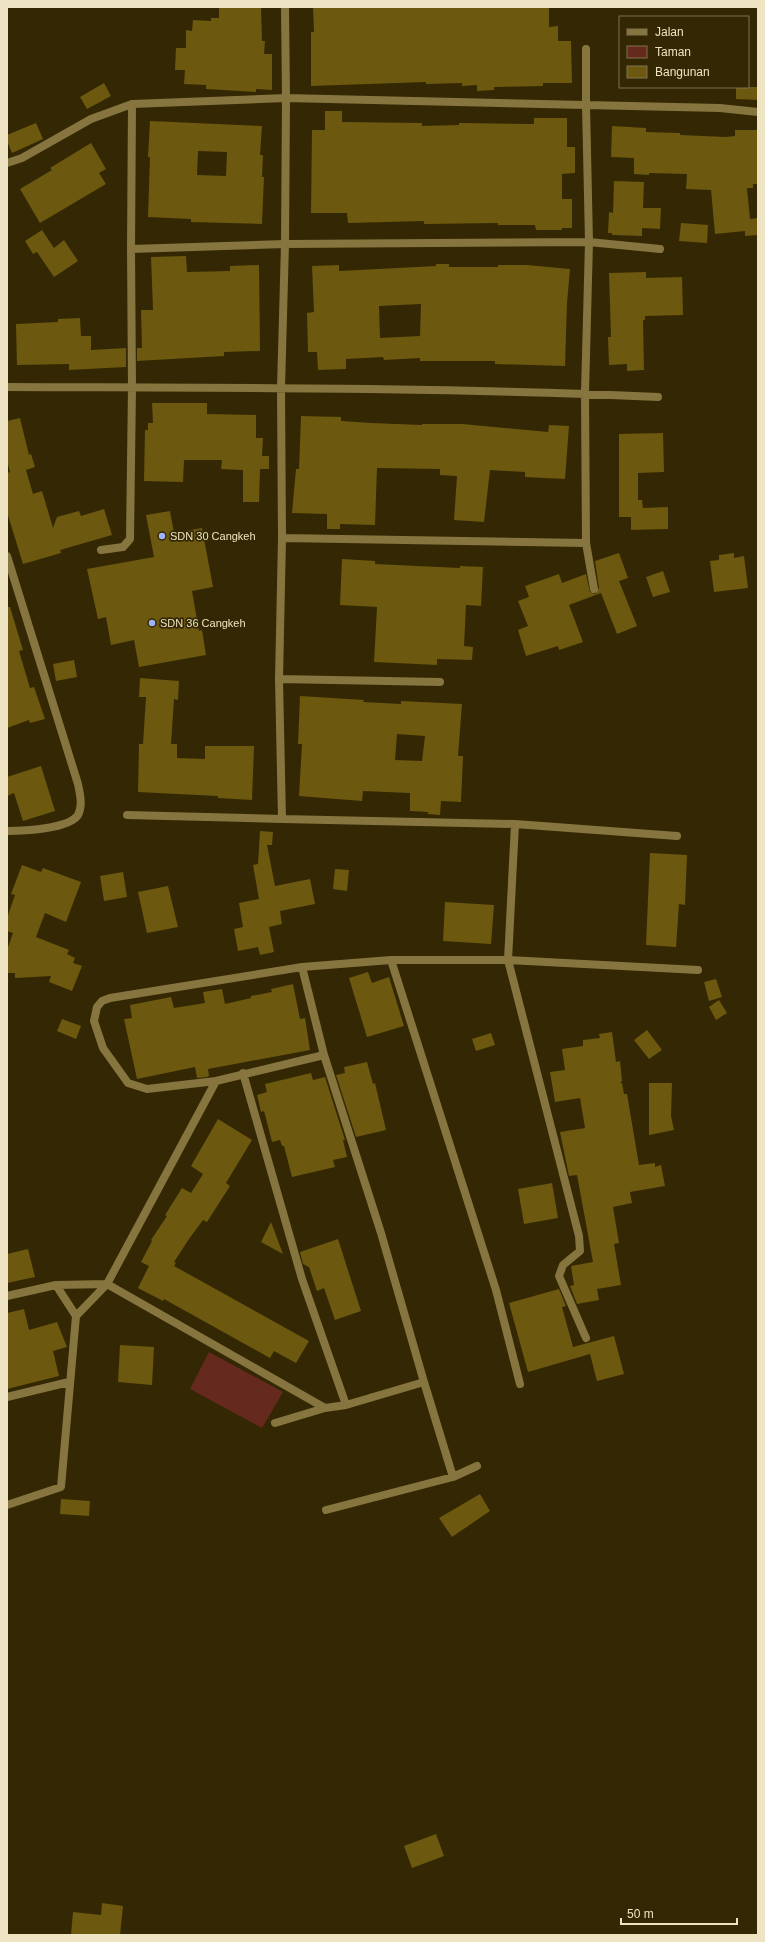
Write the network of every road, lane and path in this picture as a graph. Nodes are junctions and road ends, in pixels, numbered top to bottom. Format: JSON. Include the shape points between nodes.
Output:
{"nodes":[{"id":1,"x":285,"y":7,"type":"edge"},
{"id":2,"x":586,"y":49,"type":"dead end"},
{"id":3,"x":286,"y":98,"type":"junction"},
{"id":4,"x":132,"y":104,"type":"junction"},
{"id":5,"x":586,"y":105,"type":"junction"},
{"id":6,"x":758,"y":112,"type":"edge"},
{"id":7,"x":7,"y":163,"type":"edge"},
{"id":8,"x":589,"y":242,"type":"junction"},
{"id":9,"x":286,"y":244,"type":"junction"},
{"id":10,"x":131,"y":249,"type":"junction"},
{"id":11,"x":660,"y":249,"type":"dead end"},
{"id":12,"x":7,"y":387,"type":"edge"},
{"id":13,"x":132,"y":387,"type":"junction"},
{"id":14,"x":281,"y":388,"type":"junction"},
{"id":15,"x":585,"y":393,"type":"junction"},
{"id":16,"x":658,"y":397,"type":"dead end"},
{"id":17,"x":282,"y":538,"type":"junction"},
{"id":18,"x":586,"y":543,"type":"junction"},
{"id":19,"x":101,"y":550,"type":"dead end"},
{"id":20,"x":7,"y":556,"type":"edge"},
{"id":21,"x":594,"y":589,"type":"dead end"},
{"id":22,"x":279,"y":679,"type":"junction"},
{"id":23,"x":440,"y":682,"type":"dead end"},
{"id":24,"x":127,"y":815,"type":"dead end"},
{"id":25,"x":282,"y":819,"type":"junction"},
{"id":26,"x":515,"y":824,"type":"junction"},
{"id":27,"x":7,"y":831,"type":"edge"},
{"id":28,"x":677,"y":836,"type":"dead end"},
{"id":29,"x":391,"y":960,"type":"junction"},
{"id":30,"x":508,"y":960,"type":"junction"},
{"id":31,"x":302,"y":967,"type":"junction"},
{"id":32,"x":698,"y":970,"type":"dead end"},
{"id":33,"x":324,"y":1055,"type":"junction"},
{"id":34,"x":243,"y":1073,"type":"junction"},
{"id":35,"x":216,"y":1080,"type":"junction"},
{"id":36,"x":107,"y":1284,"type":"junction"},
{"id":37,"x":56,"y":1285,"type":"junction"},
{"id":38,"x":7,"y":1296,"type":"edge"},
{"id":39,"x":76,"y":1316,"type":"junction"},
{"id":40,"x":586,"y":1338,"type":"dead end"},
{"id":41,"x":69,"y":1382,"type":"junction"},
{"id":42,"x":424,"y":1382,"type":"junction"},
{"id":43,"x":520,"y":1384,"type":"dead end"},
{"id":44,"x":7,"y":1397,"type":"edge"},
{"id":45,"x":346,"y":1405,"type":"junction"},
{"id":46,"x":326,"y":1408,"type":"junction"},
{"id":47,"x":275,"y":1423,"type":"dead end"},
{"id":48,"x":477,"y":1466,"type":"dead end"},
{"id":49,"x":453,"y":1477,"type":"junction"},
{"id":50,"x":7,"y":1505,"type":"edge"},
{"id":51,"x":326,"y":1510,"type":"dead end"}],
"edges":[{"from":1,"to":3,"type":"street"},
{"from":2,"to":5,"type":"street"},
{"from":3,"to":4,"type":"street"},
{"from":3,"to":5,"type":"street"},
{"from":3,"to":9,"type":"street"},
{"from":4,"to":7,"type":"street","via":[[91,119],[22,158]]},
{"from":4,"to":10,"type":"street"},
{"from":5,"to":6,"type":"street","via":[[720,108]]},
{"from":5,"to":8,"type":"street"},
{"from":8,"to":9,"type":"street"},
{"from":8,"to":11,"type":"street"},
{"from":8,"to":15,"type":"street"},
{"from":9,"to":10,"type":"street"},
{"from":9,"to":14,"type":"street"},
{"from":10,"to":13,"type":"street"},
{"from":12,"to":13,"type":"street"},
{"from":13,"to":14,"type":"street"},
{"from":13,"to":19,"type":"street","via":[[130,539],[123,547]]},
{"from":14,"to":15,"type":"street"},
{"from":14,"to":17,"type":"street"},
{"from":15,"to":16,"type":"street"},
{"from":15,"to":18,"type":"street"},
{"from":17,"to":18,"type":"street"},
{"from":17,"to":22,"type":"street"},
{"from":18,"to":21,"type":"street"},
{"from":20,"to":27,"type":"street","via":[[78,784],[81,806],[78,815],[68,823],[32,830]]},
{"from":22,"to":23,"type":"street"},
{"from":22,"to":25,"type":"street"},
{"from":24,"to":25,"type":"street"},
{"from":25,"to":26,"type":"street"},
{"from":26,"to":28,"type":"street"},
{"from":26,"to":30,"type":"street"},
{"from":29,"to":30,"type":"street"},
{"from":29,"to":31,"type":"street"},
{"from":29,"to":43,"type":"street","via":[[496,1290]]},
{"from":30,"to":32,"type":"street"},
{"from":30,"to":40,"type":"street","via":[[579,1236],[580,1251],[563,1265],[559,1276]]},
{"from":31,"to":33,"type":"street"},
{"from":31,"to":35,"type":"street","via":[[110,998],[97,1007],[94,1021],[103,1048],[128,1083],[147,1089]]},
{"from":33,"to":34,"type":"street"},
{"from":33,"to":42,"type":"street","via":[[381,1233]]},
{"from":34,"to":35,"type":"street"},
{"from":34,"to":45,"type":"street","via":[[302,1279]]},
{"from":35,"to":36,"type":"street"},
{"from":36,"to":37,"type":"street"},
{"from":36,"to":39,"type":"street"},
{"from":36,"to":46,"type":"street"},
{"from":37,"to":38,"type":"street"},
{"from":37,"to":39,"type":"street"},
{"from":39,"to":41,"type":"street"},
{"from":41,"to":44,"type":"street"},
{"from":41,"to":50,"type":"street","via":[[61,1487]]},
{"from":42,"to":45,"type":"street"},
{"from":42,"to":49,"type":"street"},
{"from":45,"to":46,"type":"street"},
{"from":46,"to":47,"type":"street"},
{"from":48,"to":49,"type":"street"},
{"from":49,"to":51,"type":"street"}]}
